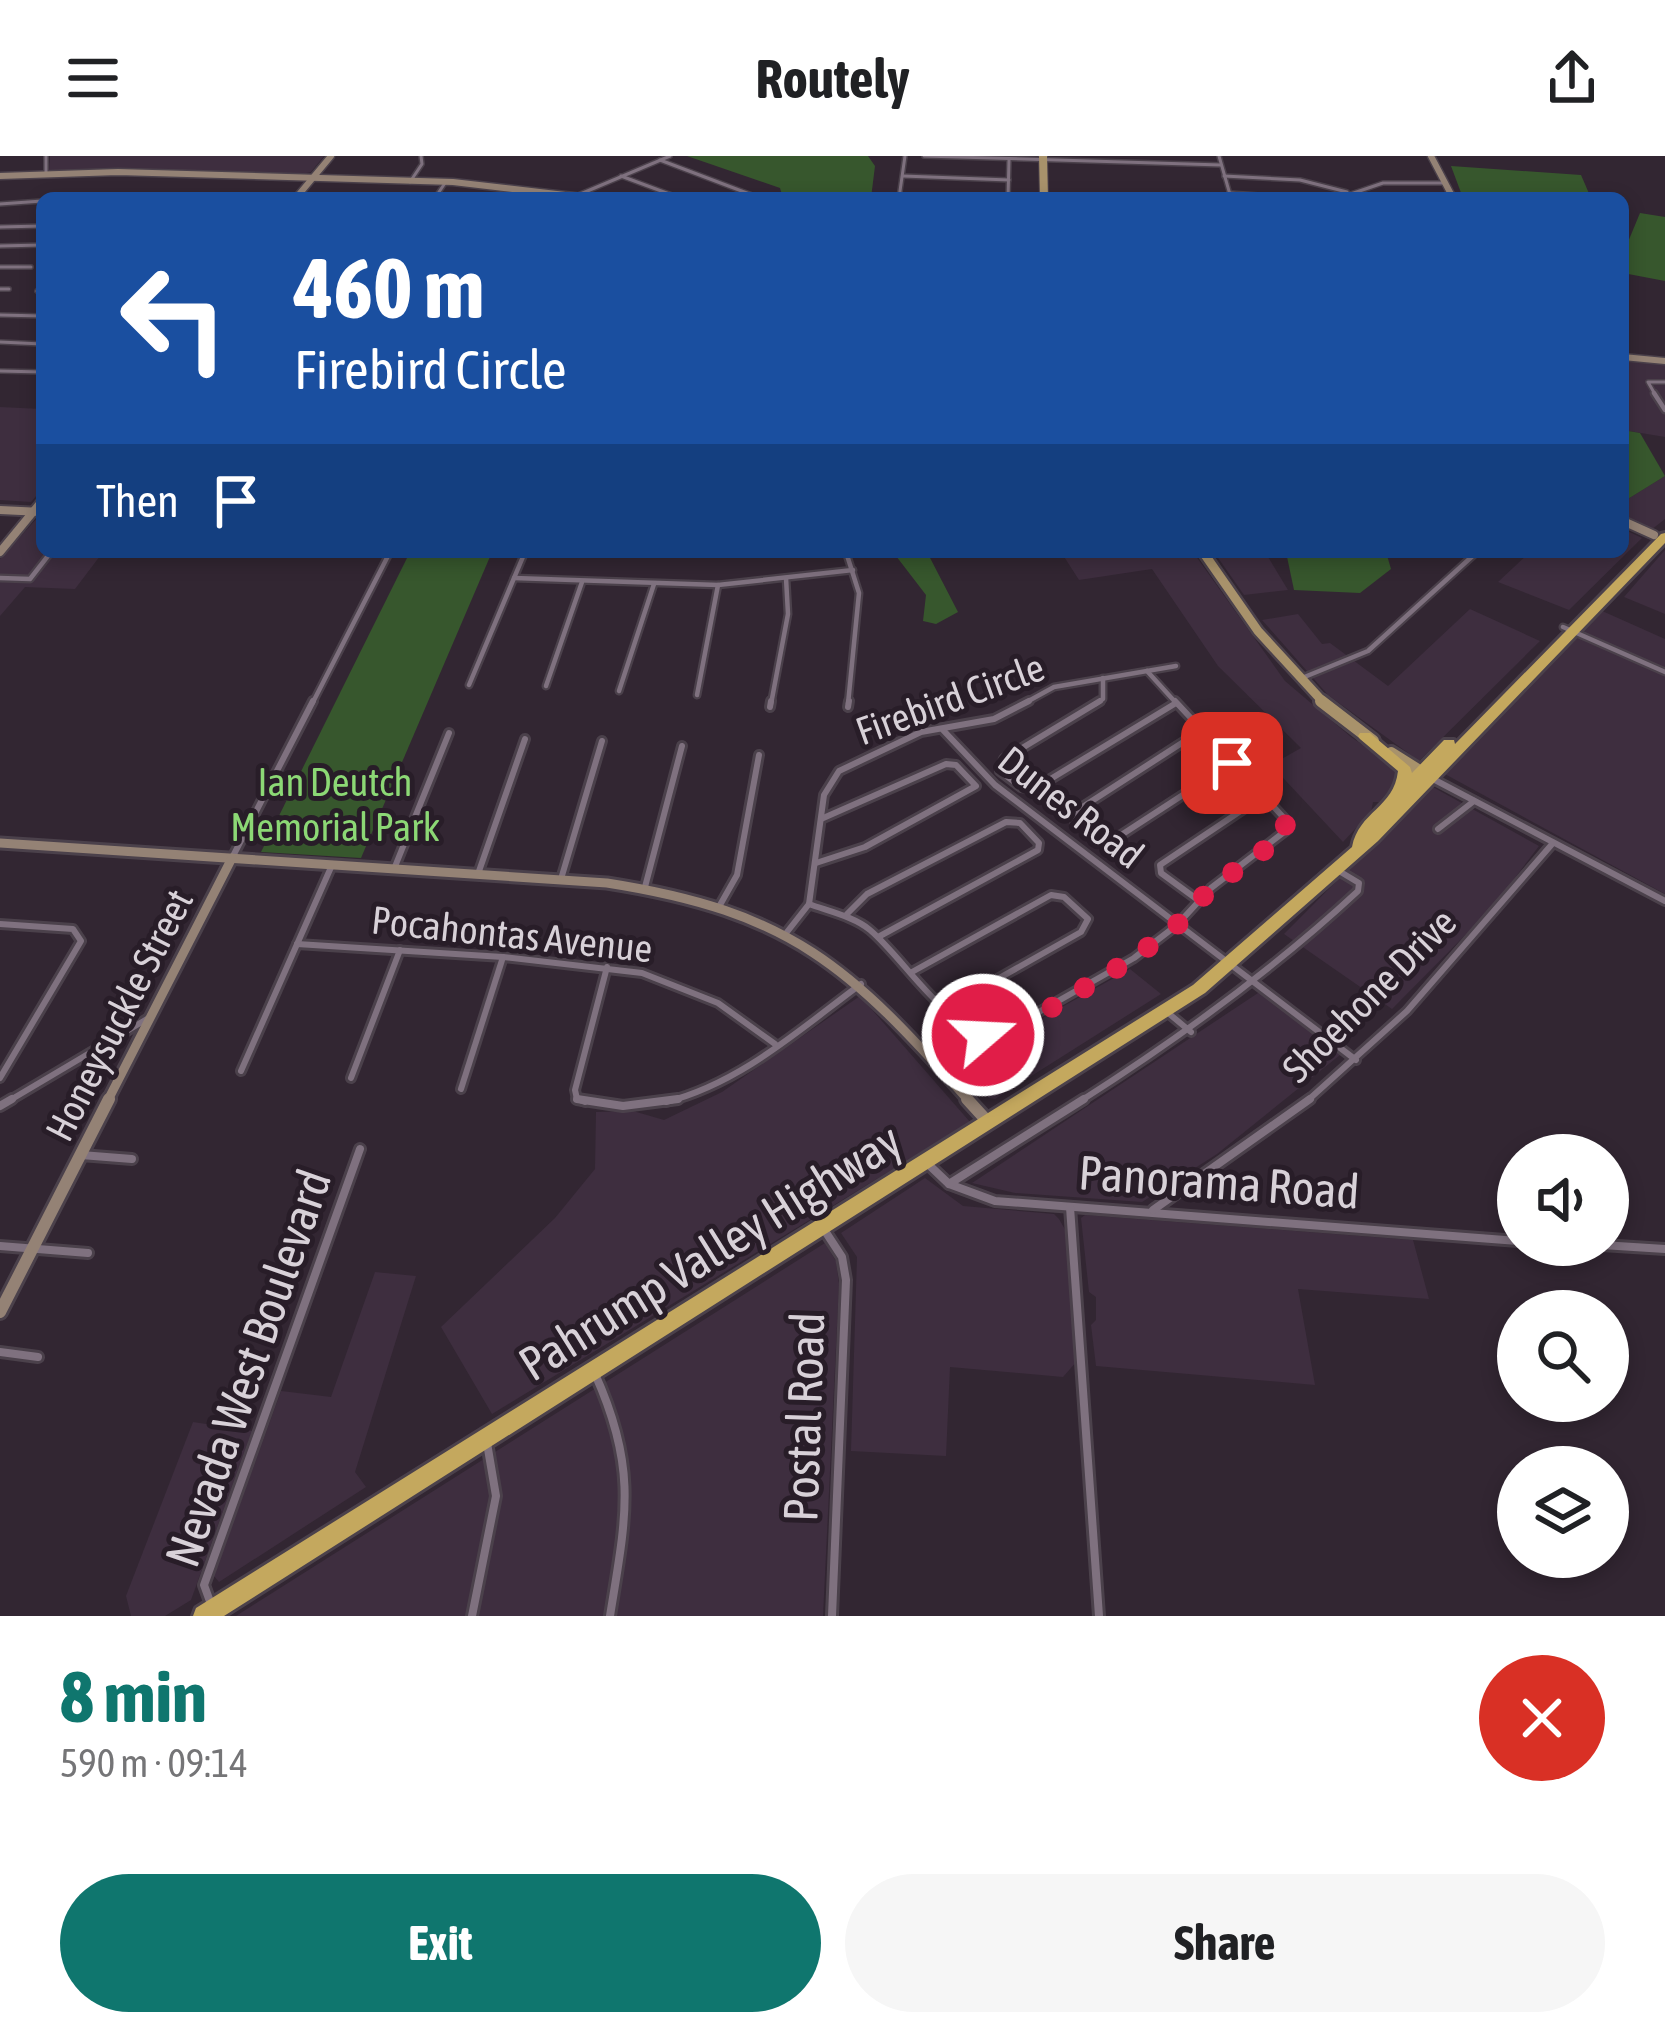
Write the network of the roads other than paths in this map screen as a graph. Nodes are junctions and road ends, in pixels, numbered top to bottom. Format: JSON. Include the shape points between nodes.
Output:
{"nodes":[{"id":1,"x":46,"y":156,"type":"edge"},
{"id":2,"x":331,"y":156,"type":"edge"},
{"id":3,"x":421,"y":156,"type":"edge"},
{"id":4,"x":670,"y":156,"type":"edge"},
{"id":5,"x":905,"y":156,"type":"edge"},
{"id":6,"x":924,"y":156,"type":"edge"},
{"id":7,"x":1219,"y":156,"type":"edge"},
{"id":8,"x":1432,"y":156,"type":"edge"},
{"id":9,"x":1009,"y":158,"type":"edge"},
{"id":10,"x":1043,"y":158,"type":"edge"},
{"id":11,"x":660,"y":160,"type":"junction"},
{"id":12,"x":1221,"y":165,"type":"junction"},
{"id":13,"x":46,"y":172,"type":"junction"},
{"id":14,"x":0,"y":176,"type":"edge"},
{"id":15,"x":620,"y":176,"type":"junction"},
{"id":16,"x":903,"y":176,"type":"junction"},
{"id":17,"x":1224,"y":176,"type":"junction"},
{"id":18,"x":313,"y":178,"type":"junction"},
{"id":19,"x":1009,"y":180,"type":"junction"},
{"id":20,"x":410,"y":182,"type":"junction"},
{"id":21,"x":445,"y":183,"type":"junction"},
{"id":22,"x":1445,"y":183,"type":"junction"},
{"id":23,"x":301,"y":192,"type":"edge"},
{"id":24,"x":439,"y":192,"type":"edge"},
{"id":25,"x":545,"y":192,"type":"edge"},
{"id":26,"x":585,"y":192,"type":"edge"},
{"id":27,"x":664,"y":192,"type":"edge"},
{"id":28,"x":744,"y":192,"type":"edge"},
{"id":29,"x":900,"y":192,"type":"edge"},
{"id":30,"x":1008,"y":192,"type":"edge"},
{"id":31,"x":1044,"y":192,"type":"edge"},
{"id":32,"x":1229,"y":192,"type":"edge"},
{"id":33,"x":1347,"y":192,"type":"joint"},
{"id":34,"x":1450,"y":192,"type":"edge"},
{"id":35,"x":36,"y":201,"type":"edge"},
{"id":36,"x":0,"y":204,"type":"edge"},
{"id":37,"x":36,"y":226,"type":"edge"},
{"id":38,"x":0,"y":227,"type":"edge"},
{"id":39,"x":36,"y":245,"type":"edge"},
{"id":40,"x":0,"y":246,"type":"edge"},
{"id":41,"x":0,"y":267,"type":"edge"},
{"id":42,"x":31,"y":267,"type":"dead end"},
{"id":43,"x":0,"y":289,"type":"edge"},
{"id":44,"x":9,"y":289,"type":"dead end"},
{"id":45,"x":0,"y":315,"type":"edge"},
{"id":46,"x":36,"y":316,"type":"edge"},
{"id":47,"x":0,"y":342,"type":"edge"},
{"id":48,"x":36,"y":344,"type":"edge"},
{"id":49,"x":1629,"y":355,"type":"edge"},
{"id":50,"x":1665,"y":361,"type":"edge"},
{"id":51,"x":0,"y":370,"type":"edge"},
{"id":52,"x":36,"y":372,"type":"edge"},
{"id":53,"x":1665,"y":382,"type":"edge"},
{"id":54,"x":1665,"y":410,"type":"edge"},
{"id":55,"x":0,"y":510,"type":"edge"},
{"id":56,"x":36,"y":512,"type":"edge"},
{"id":57,"x":36,"y":514,"type":"edge"},
{"id":58,"x":1629,"y":523,"type":"edge"},
{"id":59,"x":1663,"y":535,"type":"edge"},
{"id":60,"x":0,"y":551,"type":"edge"},
{"id":61,"x":46,"y":558,"type":"edge"},
{"id":62,"x":387,"y":558,"type":"edge"},
{"id":63,"x":522,"y":558,"type":"edge"},
{"id":64,"x":848,"y":558,"type":"edge"},
{"id":65,"x":1207,"y":558,"type":"edge"},
{"id":66,"x":1470,"y":558,"type":"edge"},
{"id":67,"x":853,"y":570,"type":"junction"},
{"id":68,"x":0,"y":578,"type":"edge"},
{"id":69,"x":514,"y":578,"type":"junction"},
{"id":70,"x":786,"y":578,"type":"junction"},
{"id":71,"x":582,"y":581,"type":"junction"},
{"id":72,"x":654,"y":584,"type":"junction"},
{"id":73,"x":718,"y":585,"type":"junction"},
{"id":74,"x":1567,"y":629,"type":"junction"},
{"id":75,"x":1176,"y":666,"type":"dead end"},
{"id":76,"x":1148,"y":671,"type":"junction"},
{"id":77,"x":1665,"y":672,"type":"edge"},
{"id":78,"x":1102,"y":678,"type":"junction"},
{"id":79,"x":1298,"y":680,"type":"junction"},
{"id":80,"x":469,"y":685,"type":"dead end"},
{"id":81,"x":546,"y":686,"type":"dead end"},
{"id":82,"x":620,"y":692,"type":"dead end"},
{"id":83,"x":697,"y":695,"type":"dead end"},
{"id":84,"x":1177,"y":703,"type":"junction"},
{"id":85,"x":770,"y":707,"type":"dead end"},
{"id":86,"x":848,"y":707,"type":"dead end"},
{"id":87,"x":1481,"y":710,"type":"junction"},
{"id":88,"x":942,"y":729,"type":"junction"},
{"id":89,"x":1202,"y":730,"type":"junction"},
{"id":90,"x":448,"y":733,"type":"dead end"},
{"id":91,"x":1474,"y":733,"type":"junction"},
{"id":92,"x":1365,"y":736,"type":"junction"},
{"id":93,"x":525,"y":739,"type":"dead end"},
{"id":94,"x":602,"y":742,"type":"dead end"},
{"id":95,"x":682,"y":746,"type":"dead end"},
{"id":96,"x":759,"y":755,"type":"dead end"},
{"id":97,"x":1232,"y":763,"type":"junction"},
{"id":98,"x":1425,"y":774,"type":"junction"},
{"id":99,"x":1403,"y":790,"type":"junction"},
{"id":100,"x":1263,"y":796,"type":"junction"},
{"id":101,"x":1474,"y":800,"type":"junction"},
{"id":102,"x":821,"y":819,"type":"junction"},
{"id":103,"x":1438,"y":829,"type":"dead end"},
{"id":104,"x":0,"y":843,"type":"edge"},
{"id":105,"x":1553,"y":843,"type":"junction"},
{"id":106,"x":1358,"y":848,"type":"junction"},
{"id":107,"x":232,"y":858,"type":"junction"},
{"id":108,"x":816,"y":862,"type":"junction"},
{"id":109,"x":332,"y":865,"type":"junction"},
{"id":110,"x":394,"y":869,"type":"junction"},
{"id":111,"x":1336,"y":869,"type":"junction"},
{"id":112,"x":478,"y":874,"type":"junction"},
{"id":113,"x":561,"y":879,"type":"junction"},
{"id":114,"x":645,"y":887,"type":"junction"},
{"id":115,"x":1198,"y":900,"type":"junction"},
{"id":116,"x":1665,"y":901,"type":"edge"},
{"id":117,"x":809,"y":904,"type":"junction"},
{"id":118,"x":720,"y":905,"type":"junction"},
{"id":119,"x":847,"y":914,"type":"junction"},
{"id":120,"x":0,"y":924,"type":"edge"},
{"id":121,"x":1177,"y":925,"type":"junction"},
{"id":122,"x":787,"y":932,"type":"junction"},
{"id":123,"x":880,"y":936,"type":"junction"},
{"id":124,"x":297,"y":944,"type":"junction"},
{"id":125,"x":400,"y":950,"type":"junction"},
{"id":126,"x":502,"y":957,"type":"junction"},
{"id":127,"x":1231,"y":963,"type":"junction"},
{"id":128,"x":607,"y":967,"type":"junction"},
{"id":129,"x":912,"y":972,"type":"junction"},
{"id":130,"x":1255,"y":982,"type":"junction"},
{"id":131,"x":861,"y":984,"type":"junction"},
{"id":132,"x":946,"y":1008,"type":"junction"},
{"id":133,"x":1167,"y":1012,"type":"junction"},
{"id":134,"x":154,"y":1015,"type":"junction"},
{"id":135,"x":1191,"y":1032,"type":"junction"},
{"id":136,"x":776,"y":1044,"type":"junction"},
{"id":137,"x":1356,"y":1060,"type":"junction"},
{"id":138,"x":241,"y":1071,"type":"dead end"},
{"id":139,"x":0,"y":1078,"type":"edge"},
{"id":140,"x":351,"y":1078,"type":"dead end"},
{"id":141,"x":461,"y":1090,"type":"dead end"},
{"id":142,"x":0,"y":1106,"type":"edge"},
{"id":143,"x":990,"y":1124,"type":"junction"},
{"id":144,"x":361,"y":1149,"type":"dead end"},
{"id":145,"x":81,"y":1155,"type":"junction"},
{"id":146,"x":132,"y":1160,"type":"dead end"},
{"id":147,"x":927,"y":1162,"type":"junction"},
{"id":148,"x":949,"y":1184,"type":"junction"},
{"id":149,"x":1070,"y":1208,"type":"junction"},
{"id":150,"x":1150,"y":1212,"type":"junction"},
{"id":151,"x":823,"y":1228,"type":"junction"},
{"id":152,"x":1497,"y":1239,"type":"edge"},
{"id":153,"x":0,"y":1246,"type":"edge"},
{"id":154,"x":1629,"y":1247,"type":"edge"},
{"id":155,"x":32,"y":1249,"type":"junction"},
{"id":156,"x":1665,"y":1249,"type":"edge"},
{"id":157,"x":88,"y":1253,"type":"dead end"},
{"id":158,"x":0,"y":1312,"type":"edge"},
{"id":159,"x":0,"y":1352,"type":"edge"},
{"id":160,"x":38,"y":1357,"type":"dead end"},
{"id":161,"x":593,"y":1371,"type":"junction"},
{"id":162,"x":485,"y":1440,"type":"junction"},
{"id":163,"x":209,"y":1613,"type":"edge"},
{"id":164,"x":472,"y":1616,"type":"edge"},
{"id":165,"x":610,"y":1616,"type":"edge"},
{"id":166,"x":832,"y":1616,"type":"edge"},
{"id":167,"x":1099,"y":1616,"type":"edge"}],
"edges":[{"from":1,"to":13,"type":"street"},
{"from":2,"to":18,"type":"street"},
{"from":3,"to":20,"type":"street"},
{"from":4,"to":11,"type":"street"},
{"from":5,"to":16,"type":"street"},
{"from":6,"to":9,"type":"street"},
{"from":7,"to":12,"type":"street"},
{"from":8,"to":22,"type":"street"},
{"from":9,"to":10,"type":"street"},
{"from":9,"to":19,"type":"street"},
{"from":10,"to":12,"type":"street"},
{"from":10,"to":31,"type":"main road"},
{"from":11,"to":15,"type":"street"},
{"from":11,"to":28,"type":"street"},
{"from":12,"to":17,"type":"street"},
{"from":13,"to":14,"type":"street"},
{"from":13,"to":18,"type":"street"},
{"from":15,"to":26,"type":"street"},
{"from":15,"to":27,"type":"street"},
{"from":16,"to":19,"type":"street"},
{"from":16,"to":29,"type":"street"},
{"from":17,"to":32,"type":"street"},
{"from":17,"to":33,"type":"street","via":[[1280,177]]},
{"from":18,"to":20,"type":"street"},
{"from":18,"to":23,"type":"street"},
{"from":19,"to":30,"type":"street"},
{"from":20,"to":21,"type":"street"},
{"from":21,"to":24,"type":"street"},
{"from":21,"to":25,"type":"street"},
{"from":22,"to":33,"type":"street"},
{"from":22,"to":34,"type":"street"},
{"from":35,"to":36,"type":"street"},
{"from":37,"to":38,"type":"street"},
{"from":39,"to":40,"type":"street"},
{"from":41,"to":42,"type":"street"},
{"from":43,"to":44,"type":"street"},
{"from":45,"to":46,"type":"street"},
{"from":47,"to":48,"type":"street"},
{"from":49,"to":50,"type":"street"},
{"from":51,"to":52,"type":"street"},
{"from":53,"to":54,"type":"street","via":[[1648,382]]},
{"from":55,"to":56,"type":"street"},
{"from":57,"to":60,"type":"street"},
{"from":58,"to":59,"type":"street"},
{"from":59,"to":74,"type":"highway","name":"Pahrump Valley Highway"},
{"from":59,"to":74,"type":"highway","name":"Pahrump Valley Highway"},
{"from":61,"to":68,"type":"street","via":[[30,579]]},
{"from":62,"to":107,"type":"street","name":"Honeysuckle Street"},
{"from":63,"to":69,"type":"street"},
{"from":64,"to":67,"type":"street"},
{"from":65,"to":79,"type":"main road"},
{"from":66,"to":79,"type":"street","via":[[1367,651]]},
{"from":67,"to":70,"type":"street"},
{"from":67,"to":86,"type":"street","via":[[860,608]]},
{"from":69,"to":71,"type":"street"},
{"from":69,"to":80,"type":"street"},
{"from":70,"to":73,"type":"street"},
{"from":70,"to":85,"type":"street","via":[[788,614]]},
{"from":71,"to":72,"type":"street"},
{"from":71,"to":81,"type":"street"},
{"from":72,"to":73,"type":"street"},
{"from":72,"to":82,"type":"street"},
{"from":73,"to":83,"type":"street"},
{"from":74,"to":77,"type":"street"},
{"from":74,"to":87,"type":"highway","name":"Pahrump Valley Highway"},
{"from":74,"to":91,"type":"highway","name":"Pahrump Valley Highway"},
{"from":75,"to":76,"type":"street","name":"Firebird Circle"},
{"from":76,"to":78,"type":"street","name":"Firebird Circle"},
{"from":76,"to":84,"type":"street"},
{"from":78,"to":84,"type":"street","via":[[1103,699],[1000,762],[1000,771],[1034,789]]},
{"from":78,"to":88,"type":"street","name":"Firebird Circle","via":[[1042,692],[981,724]]},
{"from":79,"to":92,"type":"main road"},
{"from":84,"to":89,"type":"street"},
{"from":87,"to":91,"type":"highway"},
{"from":87,"to":98,"type":"highway","name":"Pahrump Valley Highway"},
{"from":88,"to":102,"type":"street","name":"Firebird Circle","via":[[833,775]]},
{"from":88,"to":121,"type":"street","name":"Dunes Road","via":[[995,785]]},
{"from":89,"to":97,"type":"street"},
{"from":89,"to":97,"type":"street","via":[[1076,812],[1075,821],[1097,840],[1112,841]]},
{"from":90,"to":110,"type":"street"},
{"from":91,"to":98,"type":"highway","name":"Pahrump Valley Highway"},
{"from":92,"to":98,"type":"main road"},
{"from":92,"to":99,"type":"highway","via":[[1405,770]]},
{"from":93,"to":112,"type":"street"},
{"from":94,"to":113,"type":"street"},
{"from":95,"to":114,"type":"street"},
{"from":96,"to":118,"type":"street","via":[[737,875]]},
{"from":97,"to":100,"type":"street"},
{"from":98,"to":99,"type":"highway","name":"Pahrump Valley Highway"},
{"from":98,"to":101,"type":"street"},
{"from":98,"to":106,"type":"highway","name":"Pahrump Valley Highway"},
{"from":99,"to":106,"type":"highway","name":"Pahrump Valley Highway","via":[[1361,833]]},
{"from":100,"to":115,"type":"street","via":[[1288,822],[1287,834]]},
{"from":100,"to":115,"type":"street","via":[[1160,866]]},
{"from":101,"to":103,"type":"street"},
{"from":101,"to":105,"type":"street"},
{"from":102,"to":108,"type":"street","name":"Firebird Circle"},
{"from":102,"to":108,"type":"street","via":[[946,764],[974,782],[971,793],[865,847]]},
{"from":104,"to":107,"type":"street"},
{"from":105,"to":116,"type":"street"},
{"from":105,"to":137,"type":"street","name":"Shoehone Drive"},
{"from":106,"to":111,"type":"highway","name":"Pahrump Valley Highway"},
{"from":107,"to":109,"type":"street"},
{"from":107,"to":134,"type":"street","name":"Honeysuckle Street"},
{"from":108,"to":117,"type":"street","name":"Firebird Circle"},
{"from":109,"to":110,"type":"street"},
{"from":109,"to":124,"type":"street"},
{"from":110,"to":112,"type":"street"},
{"from":111,"to":127,"type":"highway","name":"Pahrump Valley Highway"},
{"from":111,"to":130,"type":"street","via":[[1359,883],[1358,891]]},
{"from":112,"to":113,"type":"street"},
{"from":113,"to":114,"type":"street"},
{"from":114,"to":118,"type":"street"},
{"from":115,"to":121,"type":"street"},
{"from":117,"to":119,"type":"street"},
{"from":117,"to":122,"type":"street","name":"Firebird Circle"},
{"from":118,"to":122,"type":"street"},
{"from":119,"to":123,"type":"street"},
{"from":119,"to":123,"type":"street","via":[[867,894],[1006,822],[1030,833],[1038,850]]},
{"from":120,"to":139,"type":"street","via":[[73,929],[79,937]]},
{"from":121,"to":127,"type":"street","name":"Dunes Road"},
{"from":121,"to":132,"type":"street","via":[[1008,1032],[975,1033]]},
{"from":122,"to":131,"type":"street"},
{"from":123,"to":129,"type":"street"},
{"from":124,"to":125,"type":"street","name":"Pocahontas Avenue"},
{"from":124,"to":138,"type":"street"},
{"from":125,"to":126,"type":"street","name":"Pocahontas Avenue"},
{"from":125,"to":140,"type":"street"},
{"from":126,"to":128,"type":"street","name":"Pocahontas Avenue"},
{"from":126,"to":141,"type":"street"},
{"from":127,"to":130,"type":"street","name":"Dunes Road"},
{"from":127,"to":133,"type":"highway","name":"Pahrump Valley Highway"},
{"from":128,"to":136,"type":"street","name":"Pocahontas Avenue","via":[[683,986]]},
{"from":128,"to":136,"type":"street","via":[[577,1099],[674,1104]]},
{"from":129,"to":132,"type":"street"},
{"from":129,"to":132,"type":"street","via":[[1052,895],[1088,919],[1088,927]]},
{"from":130,"to":135,"type":"street"},
{"from":130,"to":137,"type":"street","name":"Dunes Road"},
{"from":131,"to":136,"type":"street"},
{"from":131,"to":143,"type":"street"},
{"from":133,"to":135,"type":"street"},
{"from":133,"to":143,"type":"highway","name":"Pahrump Valley Highway"},
{"from":134,"to":142,"type":"street"},
{"from":134,"to":145,"type":"street","name":"Honeysuckle Street"},
{"from":135,"to":148,"type":"street"},
{"from":137,"to":150,"type":"street","name":"Shoehone Drive"},
{"from":143,"to":147,"type":"highway","name":"Pahrump Valley Highway"},
{"from":144,"to":163,"type":"street","name":"Nevada West Boulevard","via":[[204,1585]]},
{"from":145,"to":146,"type":"street"},
{"from":145,"to":155,"type":"street","name":"Honeysuckle Street"},
{"from":147,"to":148,"type":"street","name":"Panorama Road"},
{"from":147,"to":151,"type":"highway","name":"Pahrump Valley Highway"},
{"from":148,"to":149,"type":"street","name":"Panorama Road","via":[[995,1201]]},
{"from":149,"to":150,"type":"street","name":"Panorama Road"},
{"from":149,"to":167,"type":"street"},
{"from":150,"to":152,"type":"street","name":"Panorama Road"},
{"from":151,"to":161,"type":"highway","name":"Pahrump Valley Highway"},
{"from":151,"to":166,"type":"street","name":"Postal Road","via":[[846,1280]]},
{"from":153,"to":155,"type":"street"},
{"from":154,"to":156,"type":"street"},
{"from":155,"to":157,"type":"street"},
{"from":155,"to":158,"type":"street","name":"Honeysuckle Street"},
{"from":159,"to":160,"type":"street"},
{"from":161,"to":162,"type":"highway","name":"Pahrump Valley Highway"},
{"from":161,"to":165,"type":"street","via":[[619,1424],[629,1472]]},
{"from":162,"to":163,"type":"highway","name":"Pahrump Valley Highway"},
{"from":162,"to":164,"type":"street","via":[[496,1496]]}]}
